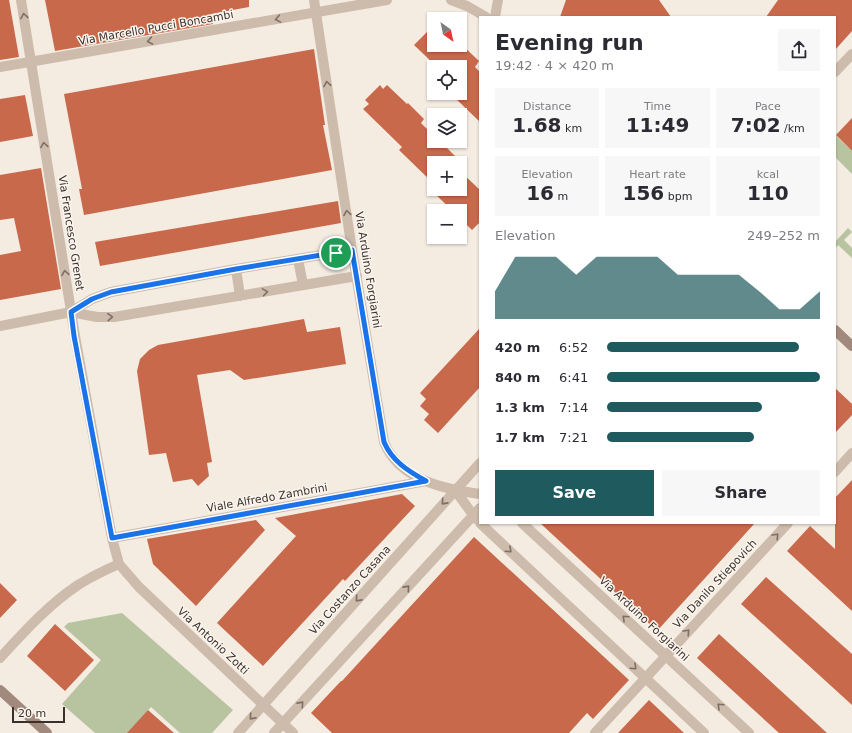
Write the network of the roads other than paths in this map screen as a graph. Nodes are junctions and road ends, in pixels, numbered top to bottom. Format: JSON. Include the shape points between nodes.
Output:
{"nodes":[{"id":1,"x":21,"y":0,"type":"edge"},
{"id":2,"x":314,"y":0,"type":"edge"},
{"id":3,"x":387,"y":0,"type":"edge"},
{"id":4,"x":451,"y":0,"type":"edge"},
{"id":5,"x":498,"y":0,"type":"edge"},
{"id":6,"x":316,"y":12,"type":"junction"},
{"id":7,"x":484,"y":16,"type":"edge"},
{"id":8,"x":495,"y":16,"type":"edge"},
{"id":9,"x":852,"y":54,"type":"edge"},
{"id":10,"x":31,"y":62,"type":"junction"},
{"id":11,"x":0,"y":67,"type":"edge"},
{"id":12,"x":836,"y":71,"type":"edge"},
{"id":13,"x":352,"y":250,"type":"junction"},
{"id":14,"x":298,"y":259,"type":"junction"},
{"id":15,"x":236,"y":269,"type":"junction"},
{"id":16,"x":357,"y":276,"type":"junction"},
{"id":17,"x":303,"y":285,"type":"junction"},
{"id":18,"x":240,"y":296,"type":"junction"},
{"id":19,"x":71,"y":312,"type":"junction"},
{"id":20,"x":0,"y":326,"type":"edge"},
{"id":21,"x":836,"y":331,"type":"edge"},
{"id":22,"x":852,"y":346,"type":"edge"},
{"id":23,"x":852,"y":453,"type":"edge"},
{"id":24,"x":479,"y":464,"type":"edge"},
{"id":25,"x":836,"y":471,"type":"edge"},
{"id":26,"x":426,"y":481,"type":"junction"},
{"id":27,"x":456,"y":490,"type":"junction"},
{"id":28,"x":479,"y":494,"type":"edge"},
{"id":29,"x":478,"y":521,"type":"edge"},
{"id":30,"x":481,"y":524,"type":"edge"},
{"id":31,"x":523,"y":524,"type":"edge"},
{"id":32,"x":787,"y":524,"type":"edge"},
{"id":33,"x":112,"y":538,"type":"junction"},
{"id":34,"x":119,"y":564,"type":"junction"},
{"id":35,"x":666,"y":656,"type":"junction"},
{"id":36,"x":0,"y":658,"type":"edge"},
{"id":37,"x":645,"y":677,"type":"junction"},
{"id":38,"x":0,"y":690,"type":"edge"},
{"id":39,"x":263,"y":705,"type":"junction"},
{"id":40,"x":283,"y":723,"type":"junction"},
{"id":41,"x":47,"y":733,"type":"edge"},
{"id":42,"x":238,"y":733,"type":"edge"},
{"id":43,"x":274,"y":733,"type":"edge"},
{"id":44,"x":293,"y":733,"type":"edge"},
{"id":45,"x":595,"y":733,"type":"edge"},
{"id":46,"x":704,"y":733,"type":"edge"},
{"id":47,"x":749,"y":733,"type":"edge"}],
"edges":[{"from":10,"to":1,"type":"street","name":"Via Francesco Grenet","one_way":true},
{"from":2,"to":6,"type":"street","name":"Via Arduino Forgiarini"},
{"from":3,"to":6,"type":"street","name":"Via Marcello Pucci Boncambi"},
{"from":4,"to":7,"type":"street"},
{"from":5,"to":8,"type":"street"},
{"from":6,"to":10,"type":"street","name":"Via Marcello Pucci Boncambi","one_way":true},
{"from":13,"to":6,"type":"street","name":"Via Arduino Forgiarini","one_way":true},
{"from":9,"to":12,"type":"street"},
{"from":10,"to":11,"type":"street","name":"Via Marcello Pucci Boncambi"},
{"from":19,"to":10,"type":"street","name":"Via Francesco Grenet","one_way":true},
{"from":13,"to":14,"type":"street"},
{"from":13,"to":16,"type":"street","name":"Via Arduino Forgiarini"},
{"from":14,"to":15,"type":"street"},
{"from":14,"to":17,"type":"street"},
{"from":15,"to":18,"type":"street"},
{"from":15,"to":19,"type":"street","via":[[111,292],[92,299]]},
{"from":16,"to":17,"type":"street"},
{"from":16,"to":26,"type":"street","name":"Via Arduino Forgiarini","via":[[384,442],[397,462]]},
{"from":18,"to":17,"type":"street","one_way":true},
{"from":19,"to":18,"type":"street","one_way":true,"via":[[114,317]]},
{"from":19,"to":20,"type":"street"},
{"from":19,"to":33,"type":"street","name":"Via Francesco Grenet"},
{"from":21,"to":22,"type":"street"},
{"from":23,"to":25,"type":"street"},
{"from":24,"to":27,"type":"street","name":"Via Costanzo Casana"},
{"from":26,"to":27,"type":"street","name":"Via Arduino Forgiarini"},
{"from":26,"to":33,"type":"street","name":"Viale Alfredo Zambrini"},
{"from":27,"to":28,"type":"street","name":"Via Arduino Forgiarini"},
{"from":27,"to":29,"type":"street"},
{"from":27,"to":39,"type":"street","name":"Via Costanzo Casana","one_way":true},
{"from":40,"to":29,"type":"street","one_way":true},
{"from":30,"to":37,"type":"street","one_way":true},
{"from":35,"to":31,"type":"street","name":"Via Arduino Forgiarini","one_way":true},
{"from":35,"to":32,"type":"street","name":"Via Danilo Stiepovich","one_way":true},
{"from":33,"to":34,"type":"street","name":"Via Francesco Grenet"},
{"from":34,"to":36,"type":"street","via":[[79,584],[60,598]]},
{"from":34,"to":39,"type":"street","name":"Via Antonio Zotti","via":[[151,599]]},
{"from":35,"to":37,"type":"street","name":"Via Danilo Stiepovich"},
{"from":47,"to":35,"type":"street","name":"Via Arduino Forgiarini","one_way":true},
{"from":37,"to":45,"type":"street","name":"Via Danilo Stiepovich"},
{"from":37,"to":46,"type":"street"},
{"from":38,"to":41,"type":"street"},
{"from":39,"to":40,"type":"street","name":"Via Antonio Zotti"},
{"from":39,"to":42,"type":"street","name":"Via Costanzo Casana","one_way":true},
{"from":40,"to":43,"type":"street"},
{"from":40,"to":44,"type":"street","name":"Via Antonio Zotti"}]}
